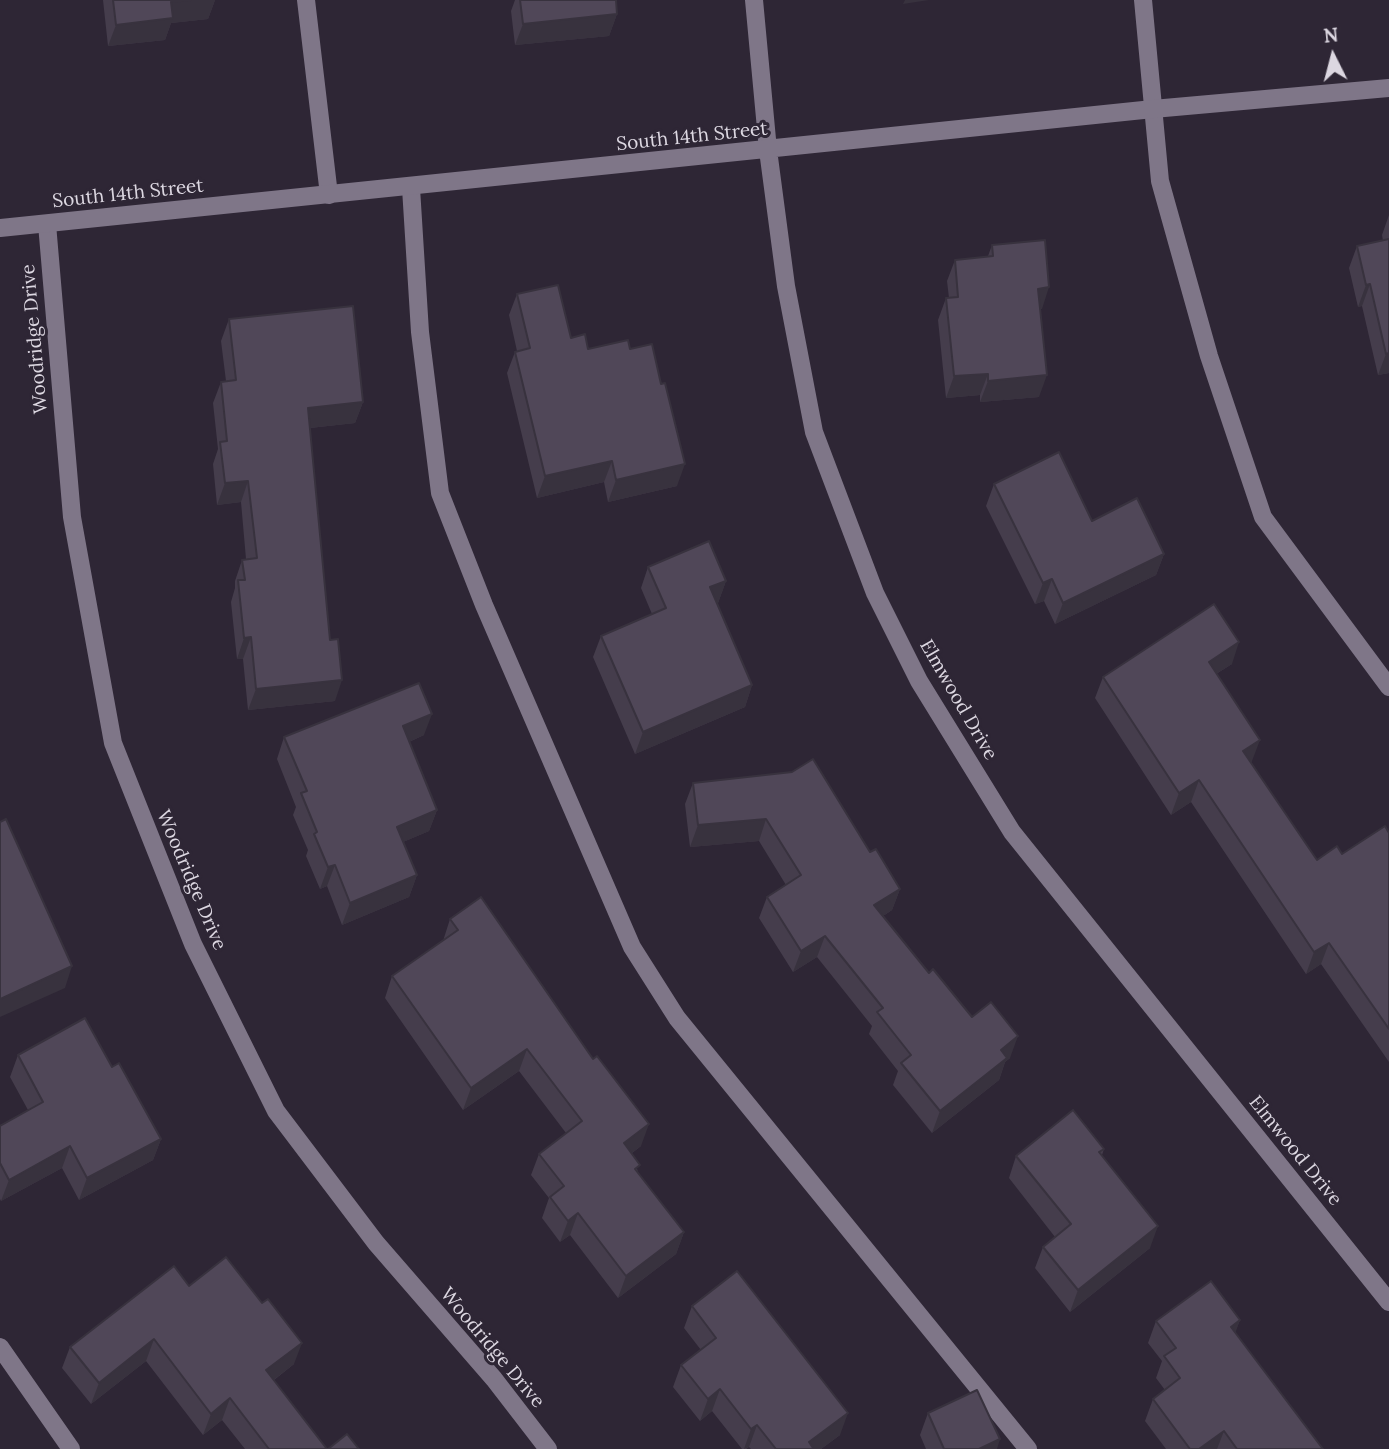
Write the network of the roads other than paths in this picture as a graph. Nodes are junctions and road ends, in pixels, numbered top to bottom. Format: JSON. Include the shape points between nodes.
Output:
{"nodes":[{"id":1,"x":306,"y":0,"type":"edge"},
{"id":2,"x":754,"y":0,"type":"edge"},
{"id":3,"x":1143,"y":0,"type":"edge"},
{"id":4,"x":1389,"y":88,"type":"edge"},
{"id":5,"x":1153,"y":108,"type":"junction"},
{"id":6,"x":768,"y":150,"type":"junction"},
{"id":7,"x":411,"y":188,"type":"junction"},
{"id":8,"x":329,"y":195,"type":"junction"},
{"id":9,"x":47,"y":223,"type":"junction"},
{"id":10,"x":0,"y":228,"type":"edge"},
{"id":11,"x":1389,"y":687,"type":"edge"},
{"id":12,"x":1389,"y":1301,"type":"edge"},
{"id":13,"x":0,"y":1347,"type":"edge"},
{"id":14,"x":71,"y":1449,"type":"edge"},
{"id":15,"x":548,"y":1449,"type":"edge"},
{"id":16,"x":1028,"y":1449,"type":"edge"}],
"edges":[{"from":1,"to":8,"type":"street"},
{"from":2,"to":6,"type":"street","name":"Elmwood Drive"},
{"from":3,"to":5,"type":"street"},
{"from":4,"to":5,"type":"street","name":"South 14th Street"},
{"from":5,"to":6,"type":"street","name":"South 14th Street"},
{"from":5,"to":11,"type":"street","via":[[1160,181],[1209,356],[1263,517]]},
{"from":6,"to":7,"type":"street","name":"South 14th Street"},
{"from":6,"to":12,"type":"street","name":"Elmwood Drive","via":[[786,286],[814,432],[875,593],[919,681],[1012,832]]},
{"from":7,"to":8,"type":"street","name":"South 14th Street"},
{"from":7,"to":16,"type":"street","via":[[420,332],[440,493],[632,947],[677,1018]]},
{"from":8,"to":9,"type":"street","name":"South 14th Street"},
{"from":9,"to":10,"type":"street","name":"South 14th Street"},
{"from":9,"to":15,"type":"street","name":"Woodridge Drive","via":[[72,517],[113,743],[193,944],[276,1111],[376,1243]]},
{"from":13,"to":14,"type":"street"}]}
